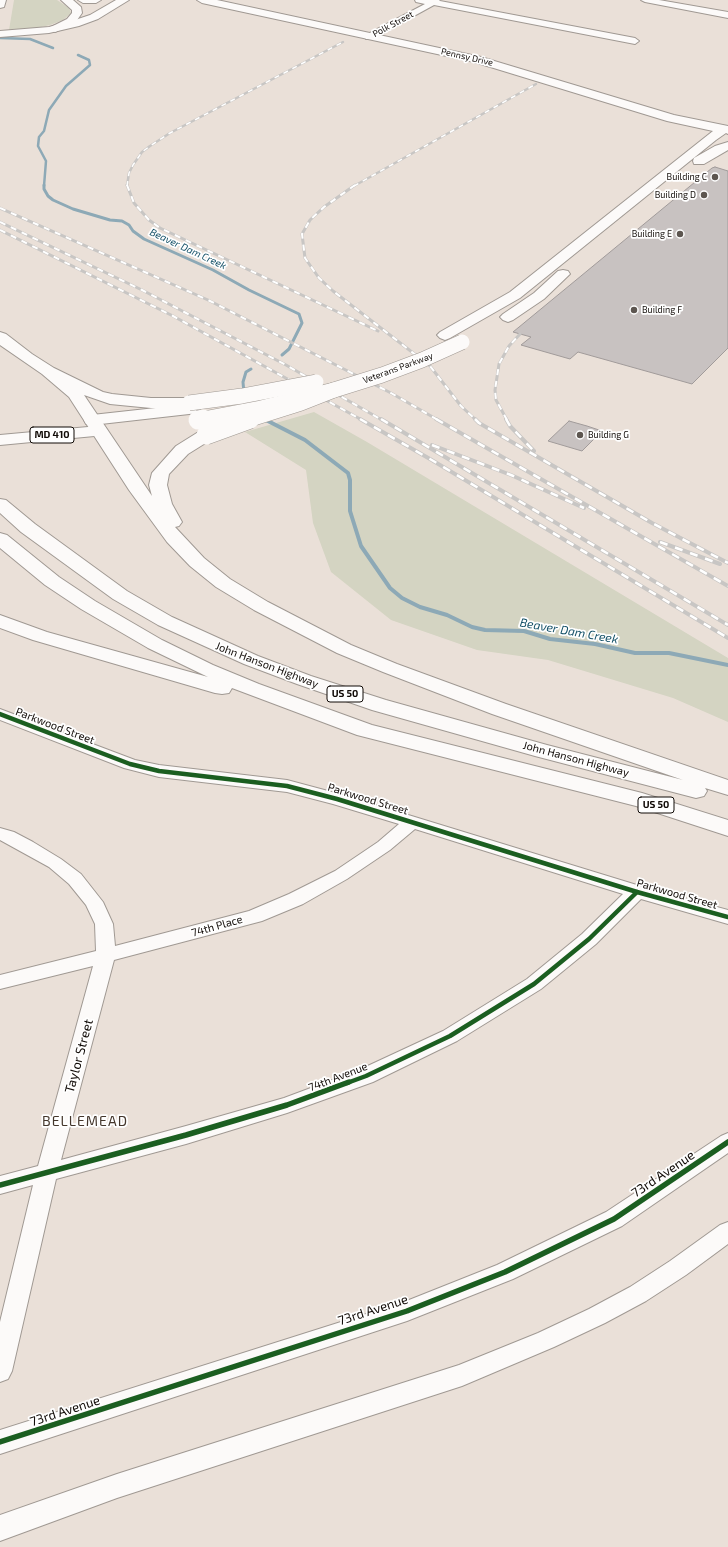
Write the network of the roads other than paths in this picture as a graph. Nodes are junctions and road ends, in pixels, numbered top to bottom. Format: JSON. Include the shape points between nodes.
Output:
{"nodes":[{"id":1,"x":1,"y":0,"type":"edge"},
{"id":2,"x":66,"y":0,"type":"edge"},
{"id":3,"x":83,"y":0,"type":"edge"},
{"id":4,"x":96,"y":0,"type":"edge"},
{"id":5,"x":124,"y":0,"type":"edge"},
{"id":6,"x":202,"y":0,"type":"edge"},
{"id":7,"x":419,"y":0,"type":"edge"},
{"id":8,"x":645,"y":0,"type":"edge"},
{"id":9,"x":435,"y":1,"type":"edge"},
{"id":10,"x":0,"y":5,"type":"edge"},
{"id":11,"x":728,"y":15,"type":"edge"},
{"id":12,"x":55,"y":29,"type":"junction"},
{"id":13,"x":0,"y":34,"type":"edge"},
{"id":14,"x":369,"y":37,"type":"junction"},
{"id":15,"x":635,"y":41,"type":"dead end"},
{"id":16,"x":671,"y":118,"type":"junction"},
{"id":17,"x":727,"y":131,"type":"edge"},
{"id":18,"x":728,"y":146,"type":"edge"},
{"id":19,"x":696,"y":157,"type":"junction"},
{"id":20,"x":640,"y":212,"type":"dead end"},
{"id":21,"x":611,"y":236,"type":"dead end"},
{"id":22,"x":495,"y":324,"type":"dead end"},
{"id":23,"x":0,"y":337,"type":"edge"},
{"id":24,"x":468,"y":338,"type":"dead end"},
{"id":25,"x":48,"y":370,"type":"junction"},
{"id":26,"x":196,"y":417,"type":"junction"},
{"id":27,"x":95,"y":426,"type":"junction"},
{"id":28,"x":1,"y":436,"type":"edge"},
{"id":29,"x":0,"y":504,"type":"edge"},
{"id":30,"x":0,"y":539,"type":"edge"},
{"id":31,"x":261,"y":606,"type":"junction"},
{"id":32,"x":0,"y":621,"type":"edge"},
{"id":33,"x":0,"y":714,"type":"edge"},
{"id":34,"x":365,"y":730,"type":"junction"},
{"id":35,"x":728,"y":788,"type":"edge"},
{"id":36,"x":728,"y":801,"type":"edge"},
{"id":37,"x":413,"y":822,"type":"junction"},
{"id":38,"x":728,"y":828,"type":"edge"},
{"id":39,"x":0,"y":834,"type":"edge"},
{"id":40,"x":637,"y":892,"type":"junction"},
{"id":41,"x":728,"y":917,"type":"edge"},
{"id":42,"x":106,"y":954,"type":"junction"},
{"id":43,"x":0,"y":982,"type":"edge"},
{"id":44,"x":728,"y":1142,"type":"edge"},
{"id":45,"x":47,"y":1173,"type":"junction"},
{"id":46,"x":0,"y":1185,"type":"edge"},
{"id":47,"x":728,"y":1232,"type":"edge"},
{"id":48,"x":0,"y":1371,"type":"edge"},
{"id":49,"x":0,"y":1442,"type":"edge"},
{"id":50,"x":0,"y":1528,"type":"edge"}],
"edges":[{"from":1,"to":10,"type":"main road"},
{"from":2,"to":12,"type":"main road","via":[[77,9],[77,13],[71,21]]},
{"from":3,"to":4,"type":"main road"},
{"from":5,"to":12,"type":"main road","via":[[84,21]]},
{"from":6,"to":14,"type":"main road","name":"Pennsy Drive"},
{"from":7,"to":9,"type":"street"},
{"from":8,"to":11,"type":"street"},
{"from":9,"to":14,"type":"street","name":"Polk Street"},
{"from":9,"to":15,"type":"street"},
{"from":12,"to":13,"type":"main road"},
{"from":14,"to":16,"type":"main road","name":"Pennsy Drive","via":[[491,62]]},
{"from":16,"to":17,"type":"main road","name":"Pennsy Drive"},
{"from":16,"to":19,"type":"main road","via":[[699,137]]},
{"from":17,"to":19,"type":"main road","name":"Veterans Parkway","via":[[712,137]]},
{"from":18,"to":19,"type":"main road"},
{"from":19,"to":20,"type":"main road","name":"Veterans Parkway"},
{"from":19,"to":26,"type":"main road","name":"Veterans Parkway","bridge":true,"via":[[515,295],[445,335],[366,367],[316,382],[242,396]]},
{"from":21,"to":22,"type":"main road","via":[[539,296]]},
{"from":23,"to":25,"type":"main road"},
{"from":24,"to":26,"type":"main road","name":"Veterans Parkway","bridge":true,"via":[[422,360],[231,425]]},
{"from":25,"to":26,"type":"main road","via":[[83,389],[110,399],[151,403]]},
{"from":25,"to":27,"type":"main road","via":[[75,394]]},
{"from":26,"to":27,"type":"main road","number":"MD 410"},
{"from":26,"to":31,"type":"main road","via":[[182,450],[161,473],[158,485],[163,504],[178,532],[204,561]]},
{"from":27,"to":28,"type":"main road","number":"MD 410"},
{"from":27,"to":31,"type":"main road","via":[[174,538],[223,584]]},
{"from":29,"to":36,"type":"main road","name":"John Hanson Highway","number":"US 50","via":[[28,528],[120,595],[165,621],[251,660],[379,706]]},
{"from":30,"to":34,"type":"main road","name":"John Hanson Highway","number":"US 50","via":[[88,605],[155,644],[252,689]]},
{"from":31,"to":35,"type":"main road","via":[[344,649],[390,668],[499,709]]},
{"from":32,"to":34,"type":"main road","via":[[40,636]]},
{"from":33,"to":37,"type":"street","name":"Parkwood Street","via":[[130,764],[159,771],[287,786]]},
{"from":34,"to":38,"type":"main road","name":"John Hanson Highway","number":"US 50","via":[[642,800]]},
{"from":37,"to":40,"type":"street","name":"Parkwood Street"},
{"from":37,"to":42,"type":"street","name":"74th Place","via":[[384,846],[341,875],[296,898],[248,918]]},
{"from":39,"to":42,"type":"street","name":"Taylor Street","via":[[27,846],[75,879],[94,902],[104,924]]},
{"from":40,"to":41,"type":"street","name":"Parkwood Street"},
{"from":40,"to":45,"type":"street","name":"74th Avenue","via":[[589,939],[534,984],[450,1036],[380,1070],[287,1105]]},
{"from":42,"to":43,"type":"street","name":"74th Place"},
{"from":42,"to":45,"type":"street","name":"Taylor Street"},
{"from":44,"to":49,"type":"street","name":"73rd Avenue","via":[[614,1219],[505,1272],[407,1311]]},
{"from":45,"to":46,"type":"street","name":"74th Avenue"},
{"from":45,"to":48,"type":"street","name":"Taylor Street"},
{"from":47,"to":50,"type":"street","via":[[638,1294],[546,1340],[462,1375],[117,1486]]}]}
